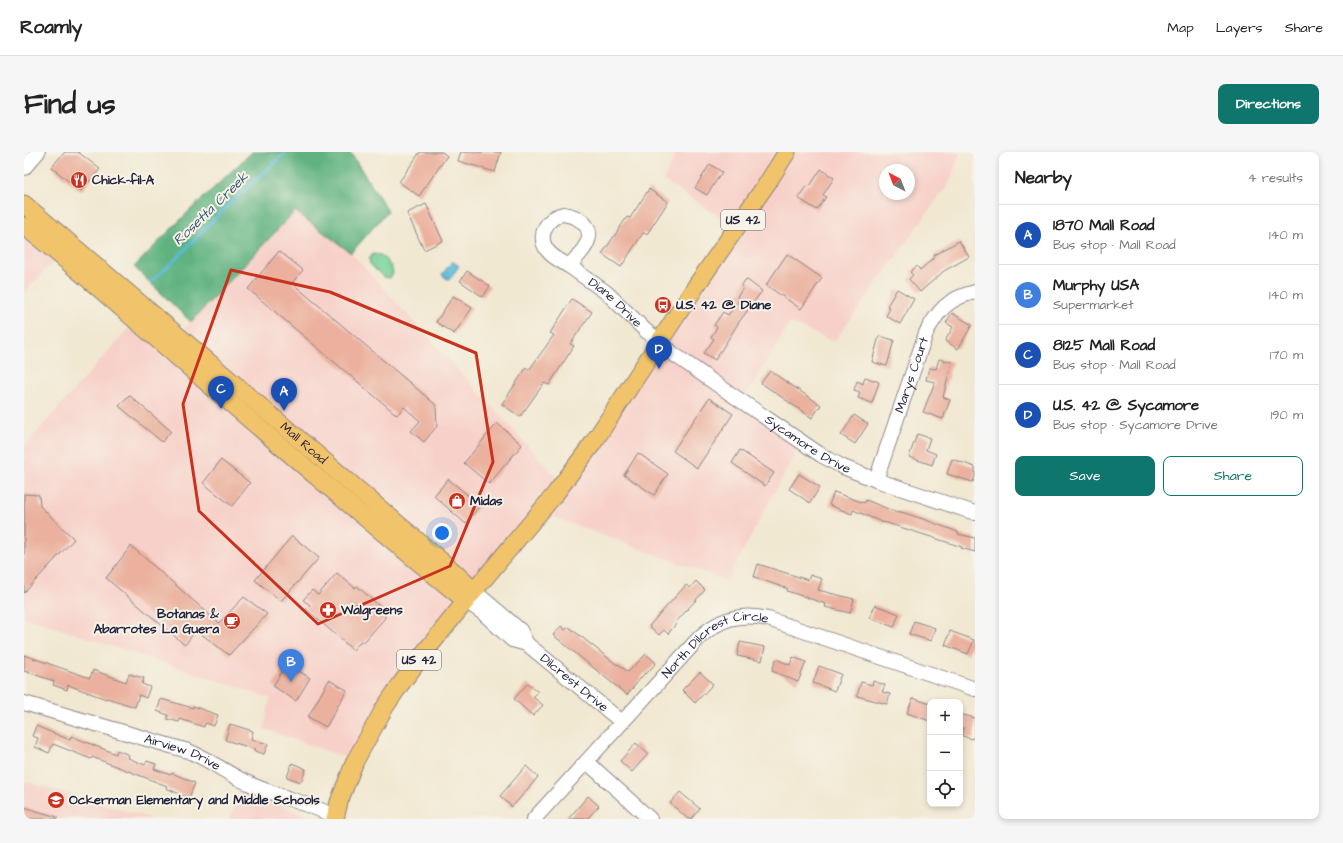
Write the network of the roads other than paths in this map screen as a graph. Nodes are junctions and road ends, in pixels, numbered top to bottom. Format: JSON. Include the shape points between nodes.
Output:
{"nodes":[{"id":1,"x":38,"y":152,"type":"edge"},
{"id":2,"x":787,"y":152,"type":"edge"},
{"id":3,"x":24,"y":168,"type":"edge"},
{"id":4,"x":24,"y":204,"type":"edge"},
{"id":5,"x":24,"y":226,"type":"edge"},
{"id":6,"x":569,"y":266,"type":"dead end"},
{"id":7,"x":975,"y":292,"type":"edge"},
{"id":8,"x":660,"y":341,"type":"junction"},
{"id":9,"x":876,"y":480,"type":"junction"},
{"id":10,"x":975,"y":514,"type":"edge"},
{"id":11,"x":470,"y":596,"type":"junction"},
{"id":12,"x":975,"y":689,"type":"edge"},
{"id":13,"x":24,"y":702,"type":"edge"},
{"id":14,"x":622,"y":722,"type":"junction"},
{"id":15,"x":587,"y":762,"type":"junction"},
{"id":16,"x":335,"y":818,"type":"edge"},
{"id":17,"x":534,"y":819,"type":"edge"},
{"id":18,"x":650,"y":819,"type":"edge"}],
"edges":[{"from":1,"to":3,"type":"street"},
{"from":2,"to":8,"type":"main road","number":"US 42"},
{"from":4,"to":11,"type":"main road","name":"Mall Road","via":[[453,571]]},
{"from":5,"to":11,"type":"main road","name":"Mall Road","via":[[60,254],[359,513]]},
{"from":6,"to":8,"type":"street","name":"Diane Drive","via":[[607,293]]},
{"from":7,"to":9,"type":"street","name":"Marys Court","via":[[948,303],[934,318],[926,333]]},
{"from":8,"to":9,"type":"street","name":"Sycamore Drive","via":[[692,368],[821,455]]},
{"from":8,"to":11,"type":"main road","number":"US 42","via":[[593,443],[555,494]]},
{"from":9,"to":10,"type":"street","name":"Sycamore Drive"},
{"from":11,"to":14,"type":"street","name":"Dilcrest Drive","via":[[520,630],[527,644]]},
{"from":11,"to":16,"type":"main road","number":"US 42","via":[[385,707],[355,761]]},
{"from":12,"to":14,"type":"street","name":"North Dilcrest Circle","via":[[768,619],[749,616],[728,619],[707,630]]},
{"from":13,"to":16,"type":"street","name":"Airview Drive","via":[[202,756],[245,782],[316,807]]},
{"from":14,"to":15,"type":"street","name":"North Dilcrest Circle"},
{"from":15,"to":17,"type":"street","name":"North Dilcrest Circle"},
{"from":15,"to":18,"type":"street"}]}
